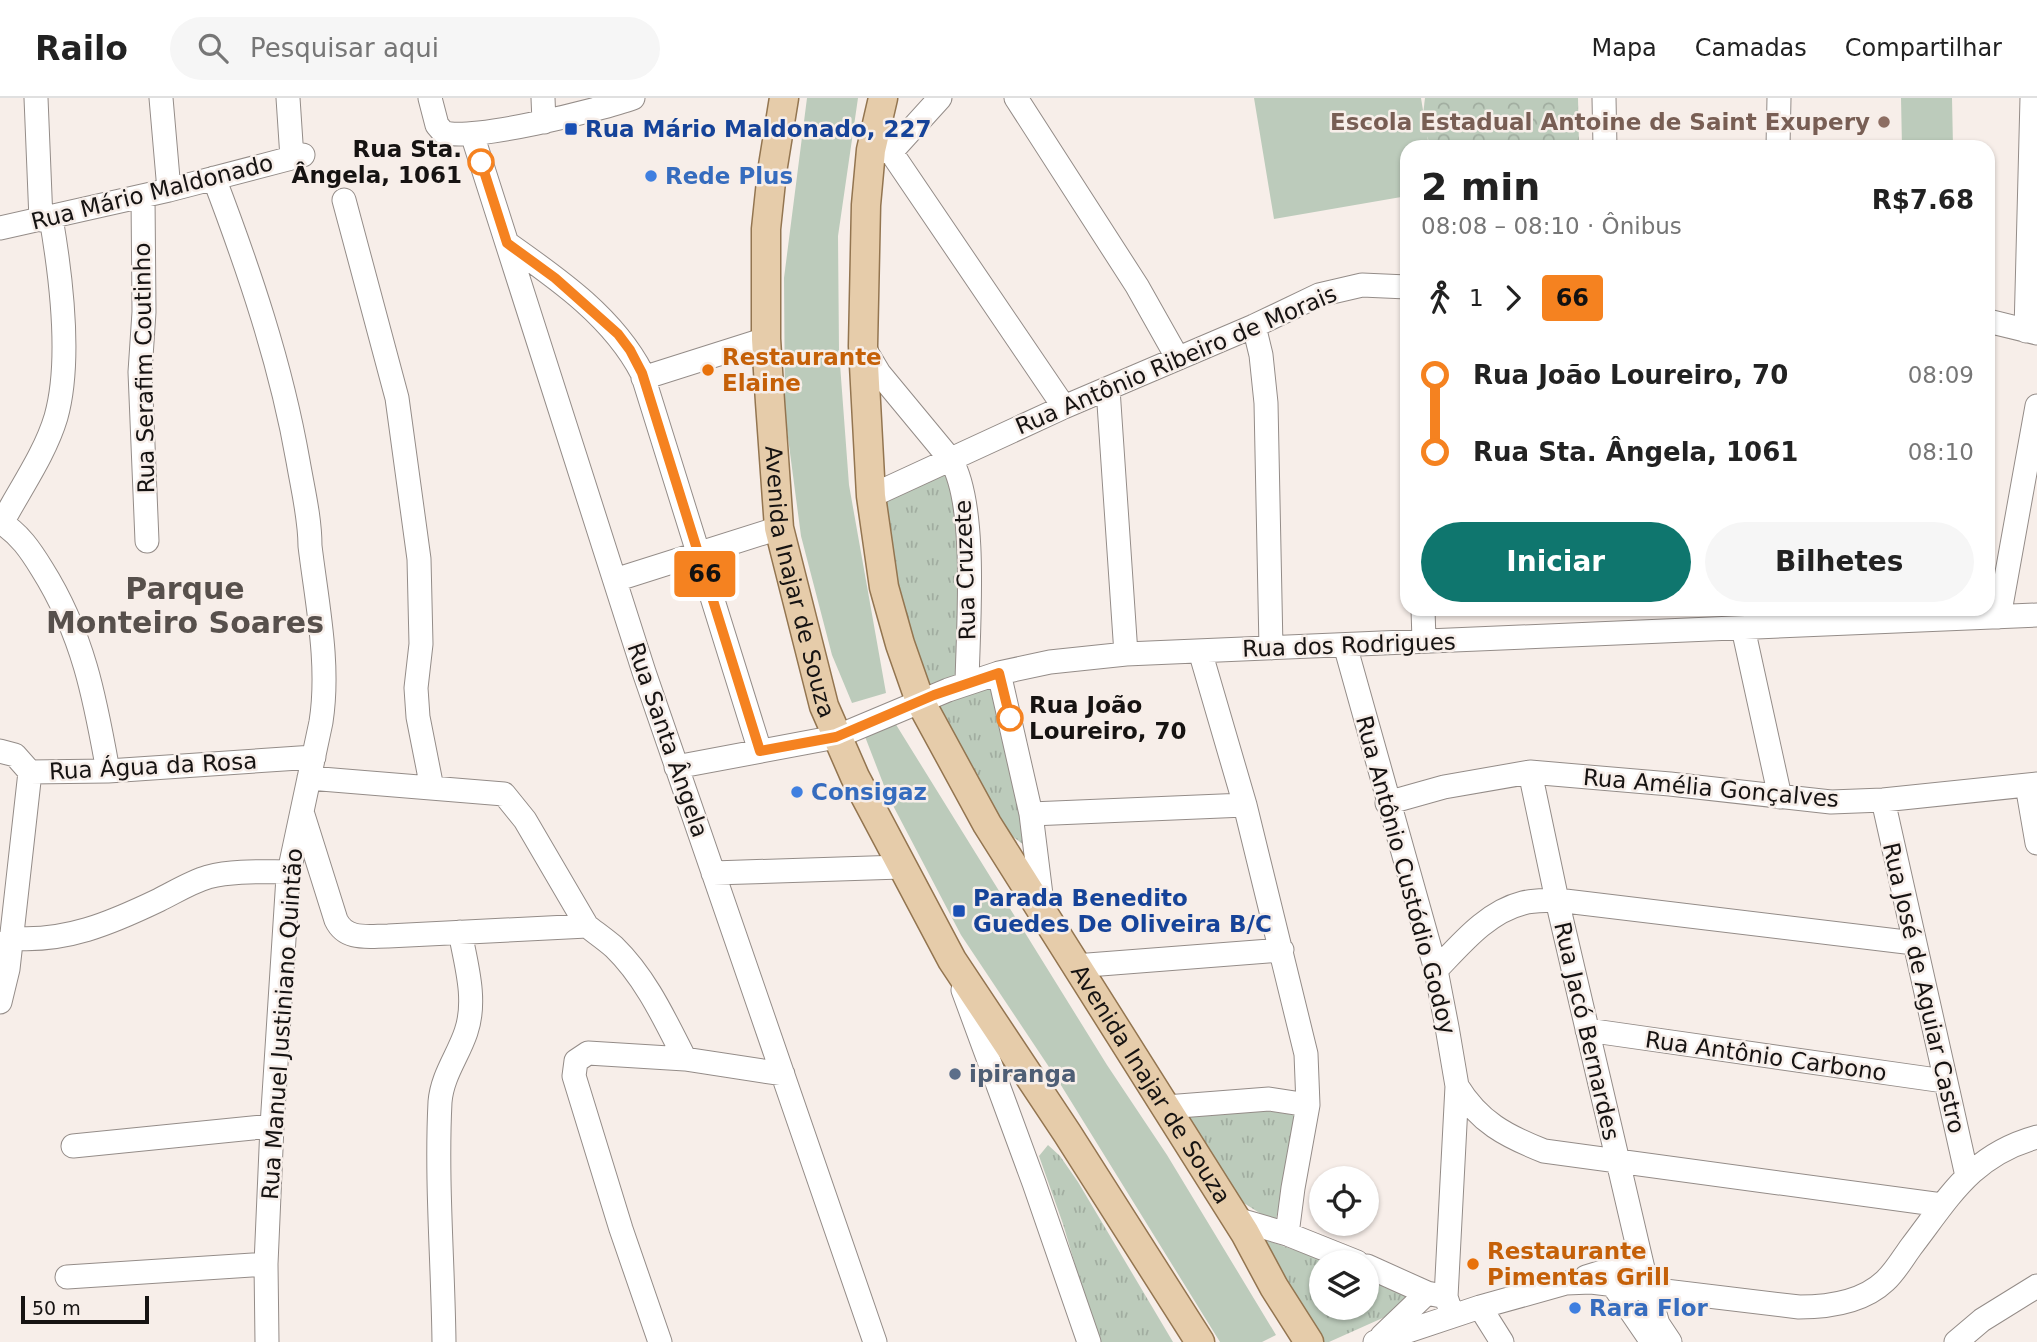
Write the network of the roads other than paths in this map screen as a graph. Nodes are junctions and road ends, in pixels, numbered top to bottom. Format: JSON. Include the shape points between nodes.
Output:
{"nodes":[{"id":1,"x":36,"y":98,"type":"edge"},
{"id":2,"x":160,"y":98,"type":"edge"},
{"id":3,"x":288,"y":98,"type":"edge"},
{"id":4,"x":430,"y":98,"type":"edge"},
{"id":5,"x":543,"y":98,"type":"edge"},
{"id":6,"x":633,"y":98,"type":"edge"},
{"id":7,"x":784,"y":98,"type":"edge"},
{"id":8,"x":883,"y":98,"type":"edge"},
{"id":9,"x":940,"y":98,"type":"edge"},
{"id":10,"x":1016,"y":98,"type":"edge"},
{"id":11,"x":1604,"y":98,"type":"edge"},
{"id":12,"x":1779,"y":98,"type":"edge"},
{"id":13,"x":2032,"y":98,"type":"edge"},
{"id":14,"x":544,"y":122,"type":"junction"},
{"id":15,"x":472,"y":134,"type":"junction"},
{"id":16,"x":1605,"y":140,"type":"edge"},
{"id":17,"x":1778,"y":140,"type":"edge"},
{"id":18,"x":881,"y":151,"type":"junction"},
{"id":19,"x":214,"y":178,"type":"junction"},
{"id":20,"x":169,"y":190,"type":"junction"},
{"id":21,"x":143,"y":195,"type":"junction"},
{"id":22,"x":344,"y":200,"type":"dead end"},
{"id":23,"x":46,"y":219,"type":"junction"},
{"id":24,"x":0,"y":228,"type":"edge"},
{"id":25,"x":507,"y":243,"type":"junction"},
{"id":26,"x":1400,"y":287,"type":"edge"},
{"id":27,"x":1995,"y":323,"type":"edge"},
{"id":28,"x":1254,"y":326,"type":"junction"},
{"id":29,"x":2032,"y":332,"type":"edge"},
{"id":30,"x":766,"y":340,"type":"junction"},
{"id":31,"x":863,"y":346,"type":"junction"},
{"id":32,"x":1177,"y":357,"type":"junction"},
{"id":33,"x":643,"y":378,"type":"junction"},
{"id":34,"x":1108,"y":389,"type":"junction"},
{"id":35,"x":2037,"y":406,"type":"edge"},
{"id":36,"x":1063,"y":407,"type":"junction"},
{"id":37,"x":2034,"y":438,"type":"edge"},
{"id":38,"x":951,"y":460,"type":"junction"},
{"id":39,"x":871,"y":496,"type":"junction"},
{"id":40,"x":1,"y":523,"type":"edge"},
{"id":41,"x":779,"y":528,"type":"junction"},
{"id":42,"x":147,"y":541,"type":"dead end"},
{"id":43,"x":698,"y":554,"type":"junction"},
{"id":44,"x":615,"y":580,"type":"junction"},
{"id":45,"x":2037,"y":615,"type":"edge"},
{"id":46,"x":1423,"y":616,"type":"edge"},
{"id":47,"x":1999,"y":617,"type":"junction"},
{"id":48,"x":1743,"y":628,"type":"junction"},
{"id":49,"x":1424,"y":641,"type":"junction"},
{"id":50,"x":1345,"y":645,"type":"junction"},
{"id":51,"x":1271,"y":648,"type":"junction"},
{"id":52,"x":1200,"y":651,"type":"junction"},
{"id":53,"x":1126,"y":654,"type":"junction"},
{"id":54,"x":999,"y":673,"type":"junction"},
{"id":55,"x":967,"y":682,"type":"junction"},
{"id":56,"x":920,"y":701,"type":"junction"},
{"id":57,"x":836,"y":737,"type":"junction"},
{"id":58,"x":0,"y":751,"type":"edge"},
{"id":59,"x":760,"y":751,"type":"junction"},
{"id":60,"x":676,"y":766,"type":"junction"},
{"id":61,"x":312,"y":768,"type":"junction"},
{"id":62,"x":108,"y":771,"type":"junction"},
{"id":63,"x":30,"y":772,"type":"junction"},
{"id":64,"x":1530,"y":772,"type":"junction"},
{"id":65,"x":2032,"y":784,"type":"edge"},
{"id":66,"x":432,"y":788,"type":"junction"},
{"id":67,"x":1780,"y":797,"type":"junction"},
{"id":68,"x":1883,"y":800,"type":"junction"},
{"id":69,"x":1387,"y":803,"type":"junction"},
{"id":70,"x":1245,"y":805,"type":"junction"},
{"id":71,"x":302,"y":810,"type":"junction"},
{"id":72,"x":1031,"y":814,"type":"junction"},
{"id":73,"x":2037,"y":844,"type":"edge"},
{"id":74,"x":901,"y":867,"type":"junction"},
{"id":75,"x":289,"y":872,"type":"junction"},
{"id":76,"x":713,"y":873,"type":"junction"},
{"id":77,"x":1557,"y":900,"type":"junction"},
{"id":78,"x":1044,"y":918,"type":"junction"},
{"id":79,"x":587,"y":926,"type":"junction"},
{"id":80,"x":460,"y":932,"type":"junction"},
{"id":81,"x":10,"y":938,"type":"junction"},
{"id":82,"x":1914,"y":943,"type":"junction"},
{"id":83,"x":1282,"y":950,"type":"junction"},
{"id":84,"x":952,"y":960,"type":"junction"},
{"id":85,"x":1075,"y":966,"type":"junction"},
{"id":86,"x":1436,"y":970,"type":"junction"},
{"id":87,"x":0,"y":1002,"type":"edge"},
{"id":88,"x":1587,"y":1030,"type":"junction"},
{"id":89,"x":685,"y":1059,"type":"junction"},
{"id":90,"x":783,"y":1074,"type":"junction"},
{"id":91,"x":1944,"y":1081,"type":"junction"},
{"id":92,"x":1457,"y":1086,"type":"junction"},
{"id":93,"x":1308,"y":1105,"type":"junction"},
{"id":94,"x":1166,"y":1107,"type":"junction"},
{"id":95,"x":272,"y":1126,"type":"junction"},
{"id":96,"x":2037,"y":1137,"type":"edge"},
{"id":97,"x":73,"y":1146,"type":"dead end"},
{"id":98,"x":1618,"y":1161,"type":"junction"},
{"id":99,"x":1967,"y":1176,"type":"junction"},
{"id":100,"x":1942,"y":1205,"type":"junction"},
{"id":101,"x":1236,"y":1219,"type":"junction"},
{"id":102,"x":1287,"y":1234,"type":"junction"},
{"id":103,"x":1327,"y":1250,"type":"edge"},
{"id":104,"x":1641,"y":1260,"type":"junction"},
{"id":105,"x":266,"y":1264,"type":"junction"},
{"id":106,"x":1379,"y":1272,"type":"edge"},
{"id":107,"x":67,"y":1277,"type":"dead end"},
{"id":108,"x":1566,"y":1283,"type":"junction"},
{"id":109,"x":1614,"y":1285,"type":"junction"},
{"id":110,"x":2037,"y":1286,"type":"edge"},
{"id":111,"x":1648,"y":1290,"type":"junction"},
{"id":112,"x":1442,"y":1302,"type":"junction"},
{"id":113,"x":1480,"y":1307,"type":"junction"},
{"id":114,"x":267,"y":1342,"type":"edge"},
{"id":115,"x":444,"y":1342,"type":"edge"},
{"id":116,"x":660,"y":1342,"type":"edge"},
{"id":117,"x":875,"y":1342,"type":"edge"},
{"id":118,"x":1089,"y":1342,"type":"edge"},
{"id":119,"x":1200,"y":1342,"type":"edge"},
{"id":120,"x":1310,"y":1342,"type":"edge"},
{"id":121,"x":1374,"y":1342,"type":"edge"},
{"id":122,"x":1502,"y":1342,"type":"edge"},
{"id":123,"x":1652,"y":1342,"type":"edge"},
{"id":124,"x":1670,"y":1342,"type":"edge"},
{"id":125,"x":1956,"y":1342,"type":"edge"}],
"edges":[{"from":1,"to":23,"type":"street"},
{"from":2,"to":20,"type":"street"},
{"from":3,"to":19,"type":"street","name":"Rua Mário Maldonado","via":[[298,157]]},
{"from":4,"to":15,"type":"street","via":[[443,132]]},
{"from":5,"to":14,"type":"street"},
{"from":6,"to":14,"type":"street"},
{"from":7,"to":30,"type":"main road","name":"Avenida Inajar de Souza","via":[[766,229]]},
{"from":8,"to":18,"type":"main road","name":"Avenida Inajar de Souza"},
{"from":9,"to":18,"type":"street"},
{"from":10,"to":32,"type":"street","via":[[1137,286]]},
{"from":11,"to":16,"type":"street"},
{"from":12,"to":17,"type":"street"},
{"from":13,"to":29,"type":"street"},
{"from":14,"to":15,"type":"street"},
{"from":15,"to":25,"type":"street","name":"Rua Santa Ângela"},
{"from":18,"to":31,"type":"main road","name":"Avenida Inajar de Souza","via":[[866,205]]},
{"from":18,"to":36,"type":"street"},
{"from":19,"to":20,"type":"street","name":"Rua Mário Maldonado"},
{"from":19,"to":61,"type":"street","name":"Rua Manuel Justiniano Quintão","via":[[274,357],[310,527],[325,684]]},
{"from":20,"to":21,"type":"street","name":"Rua Mário Maldonado"},
{"from":21,"to":23,"type":"street","name":"Rua Mário Maldonado"},
{"from":21,"to":42,"type":"street","name":"Rua Serafim Coutinho","via":[[140,372]]},
{"from":22,"to":66,"type":"street","via":[[398,409],[420,572],[418,717]]},
{"from":23,"to":24,"type":"street","name":"Rua Mário Maldonado"},
{"from":23,"to":40,"type":"street","via":[[60,298],[63,381],[45,444]]},
{"from":25,"to":33,"type":"street","via":[[618,334]]},
{"from":25,"to":44,"type":"street","name":"Rua Santa Ângela"},
{"from":26,"to":28,"type":"street","name":"Rua Antônio Ribeiro de Morais","via":[[1344,288]]},
{"from":27,"to":29,"type":"street"},
{"from":28,"to":32,"type":"street","name":"Rua Antônio Ribeiro de Morais"},
{"from":28,"to":51,"type":"street","via":[[1266,403]]},
{"from":30,"to":33,"type":"street"},
{"from":30,"to":41,"type":"main road","name":"Avenida Inajar de Souza"},
{"from":31,"to":38,"type":"street","via":[[879,373]]},
{"from":31,"to":39,"type":"main road","name":"Avenida Inajar de Souza"},
{"from":32,"to":34,"type":"street","name":"Rua Antônio Ribeiro de Morais"},
{"from":33,"to":43,"type":"street"},
{"from":34,"to":36,"type":"street","name":"Rua Antônio Ribeiro de Morais"},
{"from":34,"to":53,"type":"street"},
{"from":35,"to":37,"type":"street"},
{"from":36,"to":38,"type":"street","name":"Rua Antônio Ribeiro de Morais"},
{"from":37,"to":47,"type":"street"},
{"from":38,"to":39,"type":"street","name":"Rua Antônio Ribeiro de Morais"},
{"from":38,"to":55,"type":"street","name":"Rua Cruzete","via":[[959,473],[968,542]]},
{"from":39,"to":56,"type":"main road","name":"Avenida Inajar de Souza","via":[[884,587]]},
{"from":40,"to":62,"type":"street","via":[[32,553],[62,604],[91,680]]},
{"from":41,"to":43,"type":"street"},
{"from":41,"to":57,"type":"main road","name":"Avenida Inajar de Souza"},
{"from":43,"to":44,"type":"street"},
{"from":43,"to":59,"type":"street"},
{"from":44,"to":60,"type":"street","name":"Rua Santa Ângela"},
{"from":45,"to":47,"type":"street","name":"Rua dos Rodrigues"},
{"from":46,"to":49,"type":"street"},
{"from":47,"to":48,"type":"street","name":"Rua dos Rodrigues"},
{"from":48,"to":49,"type":"street","name":"Rua dos Rodrigues"},
{"from":48,"to":67,"type":"street"},
{"from":49,"to":50,"type":"street","name":"Rua dos Rodrigues"},
{"from":50,"to":51,"type":"street","name":"Rua dos Rodrigues"},
{"from":50,"to":69,"type":"street","name":"Rua Antônio Custódio Godoy"},
{"from":51,"to":52,"type":"street","name":"Rua dos Rodrigues"},
{"from":52,"to":53,"type":"street","name":"Rua dos Rodrigues"},
{"from":52,"to":70,"type":"street"},
{"from":53,"to":54,"type":"street","name":"Rua dos Rodrigues"},
{"from":54,"to":55,"type":"street","name":"Rua dos Rodrigues"},
{"from":54,"to":72,"type":"street"},
{"from":55,"to":56,"type":"street","name":"Rua dos Rodrigues"},
{"from":56,"to":57,"type":"street","name":"Rua dos Rodrigues"},
{"from":56,"to":78,"type":"main road","name":"Avenida Inajar de Souza"},
{"from":57,"to":59,"type":"street","name":"Rua dos Rodrigues"},
{"from":57,"to":74,"type":"main road","name":"Avenida Inajar de Souza"},
{"from":58,"to":63,"type":"street","name":"Rua Água da Rosa","via":[[15,755]]},
{"from":59,"to":60,"type":"street","name":"Rua dos Rodrigues"},
{"from":60,"to":76,"type":"street","name":"Rua Santa Ângela"},
{"from":61,"to":62,"type":"street","name":"Rua Água da Rosa"},
{"from":61,"to":66,"type":"street","name":"Rua Água da Rosa"},
{"from":61,"to":71,"type":"street","name":"Rua Manuel Justiniano Quintão"},
{"from":62,"to":63,"type":"street","name":"Rua Água da Rosa"},
{"from":63,"to":81,"type":"street"},
{"from":64,"to":67,"type":"street","name":"Rua Amélia Gonçalves"},
{"from":64,"to":69,"type":"street","name":"Rua Amélia Gonçalves","via":[[1444,787]]},
{"from":64,"to":77,"type":"street","name":"Rua Jacó Bernardes"},
{"from":65,"to":68,"type":"street","name":"Rua Amélia Gonçalves"},
{"from":65,"to":73,"type":"street"},
{"from":66,"to":79,"type":"street","name":"Rua Água da Rosa","via":[[504,793],[525,820]]},
{"from":67,"to":68,"type":"street","name":"Rua Amélia Gonçalves","via":[[1831,802]]},
{"from":68,"to":82,"type":"street","name":"Rua José de Aguiar Castro"},
{"from":69,"to":86,"type":"street","name":"Rua Antônio Custódio Godoy"},
{"from":70,"to":72,"type":"street"},
{"from":70,"to":83,"type":"street"},
{"from":71,"to":75,"type":"street","name":"Rua Manuel Justiniano Quintão"},
{"from":71,"to":80,"type":"street","via":[[336,920],[345,932],[355,936]]},
{"from":72,"to":78,"type":"street"},
{"from":74,"to":76,"type":"street"},
{"from":74,"to":84,"type":"main road","name":"Avenida Inajar de Souza"},
{"from":75,"to":81,"type":"street","via":[[207,878],[108,924],[66,936]]},
{"from":75,"to":95,"type":"street","name":"Rua Manuel Justiniano Quintão"},
{"from":76,"to":90,"type":"street","name":"Rua Santa Ângela"},
{"from":77,"to":82,"type":"street"},
{"from":77,"to":86,"type":"street","via":[[1525,902],[1500,911]]},
{"from":77,"to":88,"type":"street","name":"Rua Jacó Bernardes"},
{"from":78,"to":85,"type":"main road","name":"Avenida Inajar de Souza"},
{"from":79,"to":80,"type":"street"},
{"from":79,"to":89,"type":"street","via":[[631,967]]},
{"from":80,"to":115,"type":"street","via":[[470,1017],[440,1099]]},
{"from":81,"to":87,"type":"street"},
{"from":82,"to":91,"type":"street","name":"Rua José de Aguiar Castro"},
{"from":83,"to":85,"type":"street"},
{"from":83,"to":93,"type":"street","via":[[1306,1054]]},
{"from":84,"to":118,"type":"street"},
{"from":84,"to":119,"type":"main road","name":"Avenida Inajar de Souza"},
{"from":85,"to":94,"type":"main road","name":"Avenida Inajar de Souza"},
{"from":86,"to":92,"type":"street","name":"Rua Antônio Custódio Godoy"},
{"from":88,"to":91,"type":"street","name":"Rua Antônio Carbono"},
{"from":88,"to":98,"type":"street","name":"Rua Jacó Bernardes"},
{"from":89,"to":90,"type":"street"},
{"from":89,"to":116,"type":"street","via":[[588,1053],[580,1056],[574,1067]]},
{"from":90,"to":117,"type":"street","name":"Rua Santa Ângela"},
{"from":91,"to":99,"type":"street","name":"Rua José de Aguiar Castro"},
{"from":92,"to":98,"type":"street","via":[[1468,1105],[1518,1141],[1544,1151]]},
{"from":92,"to":112,"type":"street","name":"Rua Antônio Custódio Godoy"},
{"from":93,"to":94,"type":"street","via":[[1269,1099]]},
{"from":93,"to":102,"type":"street"},
{"from":94,"to":101,"type":"main road","name":"Avenida Inajar de Souza"},
{"from":95,"to":97,"type":"street"},
{"from":95,"to":105,"type":"street","name":"Rua Manuel Justiniano Quintão"},
{"from":96,"to":99,"type":"street","via":[[1989,1156]]},
{"from":98,"to":100,"type":"street"},
{"from":98,"to":104,"type":"street","name":"Rua Jacó Bernardes"},
{"from":99,"to":100,"type":"street"},
{"from":100,"to":111,"type":"street","via":[[1884,1282],[1854,1300],[1799,1307]]},
{"from":101,"to":102,"type":"street"},
{"from":101,"to":120,"type":"main road","name":"Avenida Inajar de Souza"},
{"from":102,"to":103,"type":"street"},
{"from":104,"to":108,"type":"street"},
{"from":104,"to":111,"type":"street","name":"Rua Jacó Bernardes"},
{"from":105,"to":107,"type":"street"},
{"from":105,"to":114,"type":"street","name":"Rua Manuel Justiniano Quintão"},
{"from":106,"to":112,"type":"street"},
{"from":108,"to":109,"type":"street"},
{"from":108,"to":113,"type":"street"},
{"from":109,"to":111,"type":"street"},
{"from":109,"to":123,"type":"street"},
{"from":110,"to":125,"type":"street"},
{"from":111,"to":124,"type":"street","name":"Rua Jacó Bernardes","via":[[1658,1324]]},
{"from":112,"to":113,"type":"street"},
{"from":112,"to":121,"type":"street"},
{"from":112,"to":121,"type":"street","via":[[1394,1326]]},
{"from":113,"to":122,"type":"street"}]}
